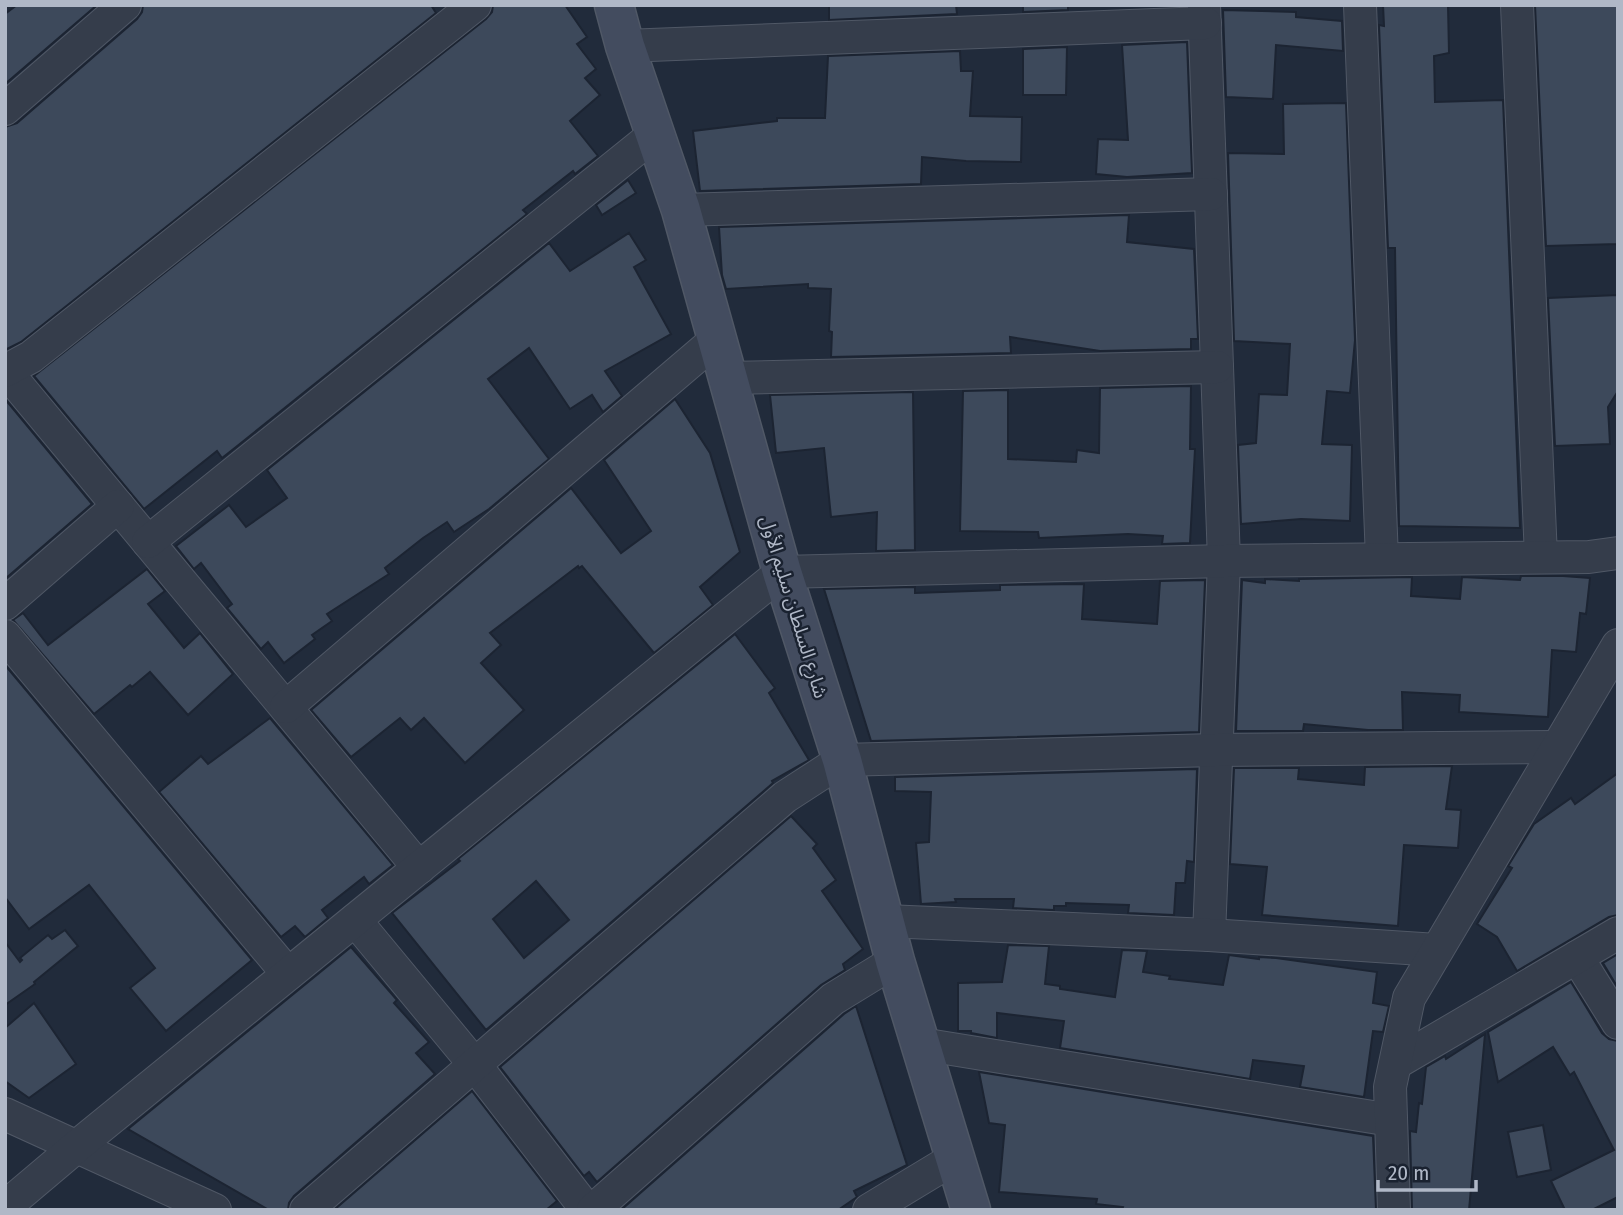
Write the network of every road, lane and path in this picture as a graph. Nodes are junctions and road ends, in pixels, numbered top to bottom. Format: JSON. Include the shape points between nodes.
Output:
{"nodes":[{"id":1,"x":125,"y":5,"type":"edge"},
{"id":2,"x":475,"y":5,"type":"edge"},
{"id":3,"x":614,"y":5,"type":"edge"},
{"id":4,"x":1360,"y":5,"type":"edge"},
{"id":5,"x":1517,"y":5,"type":"edge"},
{"id":6,"x":1205,"y":14,"type":"edge"},
{"id":7,"x":625,"y":46,"type":"junction"},
{"id":8,"x":5,"y":109,"type":"edge"},
{"id":9,"x":655,"y":134,"type":"junction"},
{"id":10,"x":1211,"y":194,"type":"junction"},
{"id":11,"x":681,"y":210,"type":"junction"},
{"id":12,"x":717,"y":339,"type":"junction"},
{"id":13,"x":1217,"y":368,"type":"junction"},
{"id":14,"x":6,"y":370,"type":"edge"},
{"id":15,"x":728,"y":378,"type":"junction"},
{"id":16,"x":118,"y":506,"type":"junction"},
{"id":17,"x":148,"y":542,"type":"junction"},
{"id":18,"x":1618,"y":553,"type":"edge"},
{"id":19,"x":1541,"y":557,"type":"junction"},
{"id":20,"x":1382,"y":559,"type":"junction"},
{"id":21,"x":1224,"y":561,"type":"junction"},
{"id":22,"x":782,"y":572,"type":"junction"},
{"id":23,"x":5,"y":604,"type":"edge"},
{"id":24,"x":5,"y":636,"type":"edge"},
{"id":25,"x":1618,"y":645,"type":"edge"},
{"id":26,"x":286,"y":707,"type":"junction"},
{"id":27,"x":1557,"y":747,"type":"junction"},
{"id":28,"x":1215,"y":750,"type":"junction"},
{"id":29,"x":842,"y":760,"type":"junction"},
{"id":30,"x":419,"y":867,"type":"junction"},
{"id":31,"x":355,"y":920,"type":"junction"},
{"id":32,"x":886,"y":921,"type":"junction"},
{"id":33,"x":1618,"y":933,"type":"edge"},
{"id":34,"x":1209,"y":935,"type":"junction"},
{"id":35,"x":1437,"y":950,"type":"junction"},
{"id":36,"x":1577,"y":957,"type":"junction"},
{"id":37,"x":895,"y":961,"type":"junction"},
{"id":38,"x":288,"y":974,"type":"junction"},
{"id":39,"x":1618,"y":1023,"type":"edge"},
{"id":40,"x":921,"y":1044,"type":"junction"},
{"id":41,"x":1396,"y":1063,"type":"junction"},
{"id":42,"x":475,"y":1065,"type":"junction"},
{"id":43,"x":5,"y":1114,"type":"edge"},
{"id":44,"x":1391,"y":1120,"type":"junction"},
{"id":45,"x":76,"y":1146,"type":"junction"},
{"id":46,"x":955,"y":1158,"type":"junction"},
{"id":47,"x":5,"y":1207,"type":"edge"},
{"id":48,"x":215,"y":1210,"type":"edge"},
{"id":49,"x":306,"y":1210,"type":"edge"},
{"id":50,"x":587,"y":1210,"type":"edge"},
{"id":51,"x":593,"y":1210,"type":"edge"},
{"id":52,"x":869,"y":1210,"type":"edge"},
{"id":53,"x":971,"y":1210,"type":"edge"},
{"id":54,"x":1394,"y":1210,"type":"edge"}],
"edges":[{"from":1,"to":8,"type":"street"},
{"from":2,"to":14,"type":"street","via":[[32,357]]},
{"from":3,"to":7,"type":"street","name":"شارع السلطان سليم الأول"},
{"from":4,"to":20,"type":"street"},
{"from":5,"to":19,"type":"street"},
{"from":6,"to":7,"type":"street"},
{"from":6,"to":10,"type":"street"},
{"from":7,"to":9,"type":"street","name":"شارع السلطان سليم الأول"},
{"from":9,"to":11,"type":"street","name":"شارع السلطان سليم الأول"},
{"from":9,"to":17,"type":"street"},
{"from":10,"to":11,"type":"street"},
{"from":10,"to":13,"type":"street"},
{"from":11,"to":12,"type":"street","name":"شارع السلطان سليم الأول"},
{"from":12,"to":15,"type":"street","name":"شارع السلطان سليم الأول"},
{"from":12,"to":26,"type":"street"},
{"from":13,"to":15,"type":"street"},
{"from":13,"to":21,"type":"street"},
{"from":14,"to":16,"type":"street"},
{"from":15,"to":22,"type":"street","name":"شارع السلطان سليم الأول"},
{"from":16,"to":17,"type":"street"},
{"from":16,"to":23,"type":"street"},
{"from":17,"to":26,"type":"street"},
{"from":18,"to":19,"type":"street"},
{"from":19,"to":20,"type":"street"},
{"from":20,"to":21,"type":"street"},
{"from":21,"to":22,"type":"street"},
{"from":21,"to":28,"type":"street"},
{"from":22,"to":29,"type":"street","name":"شارع السلطان سليم الأول"},
{"from":22,"to":30,"type":"street"},
{"from":24,"to":38,"type":"street"},
{"from":25,"to":27,"type":"street"},
{"from":26,"to":30,"type":"street"},
{"from":27,"to":28,"type":"street"},
{"from":27,"to":35,"type":"street"},
{"from":28,"to":29,"type":"street"},
{"from":28,"to":34,"type":"street"},
{"from":29,"to":32,"type":"street","name":"شارع السلطان سليم الأول"},
{"from":29,"to":42,"type":"street","via":[[785,797]]},
{"from":30,"to":31,"type":"street"},
{"from":31,"to":38,"type":"street"},
{"from":31,"to":42,"type":"street"},
{"from":32,"to":34,"type":"street"},
{"from":32,"to":37,"type":"street","name":"شارع السلطان سليم الأول"},
{"from":33,"to":36,"type":"street"},
{"from":34,"to":35,"type":"street"},
{"from":35,"to":41,"type":"street","via":[[1409,998]]},
{"from":36,"to":39,"type":"street"},
{"from":36,"to":41,"type":"street"},
{"from":37,"to":40,"type":"street","name":"شارع السلطان سليم الأول"},
{"from":37,"to":51,"type":"street","via":[[833,999]]},
{"from":38,"to":45,"type":"street"},
{"from":40,"to":44,"type":"street"},
{"from":40,"to":46,"type":"street","name":"شارع السلطان سليم الأول"},
{"from":41,"to":44,"type":"street"},
{"from":42,"to":49,"type":"street"},
{"from":42,"to":50,"type":"street"},
{"from":43,"to":45,"type":"street"},
{"from":44,"to":54,"type":"street"},
{"from":45,"to":47,"type":"street"},
{"from":45,"to":48,"type":"street"},
{"from":46,"to":52,"type":"street"},
{"from":46,"to":53,"type":"street","name":"شارع السلطان سليم الأول"}]}
